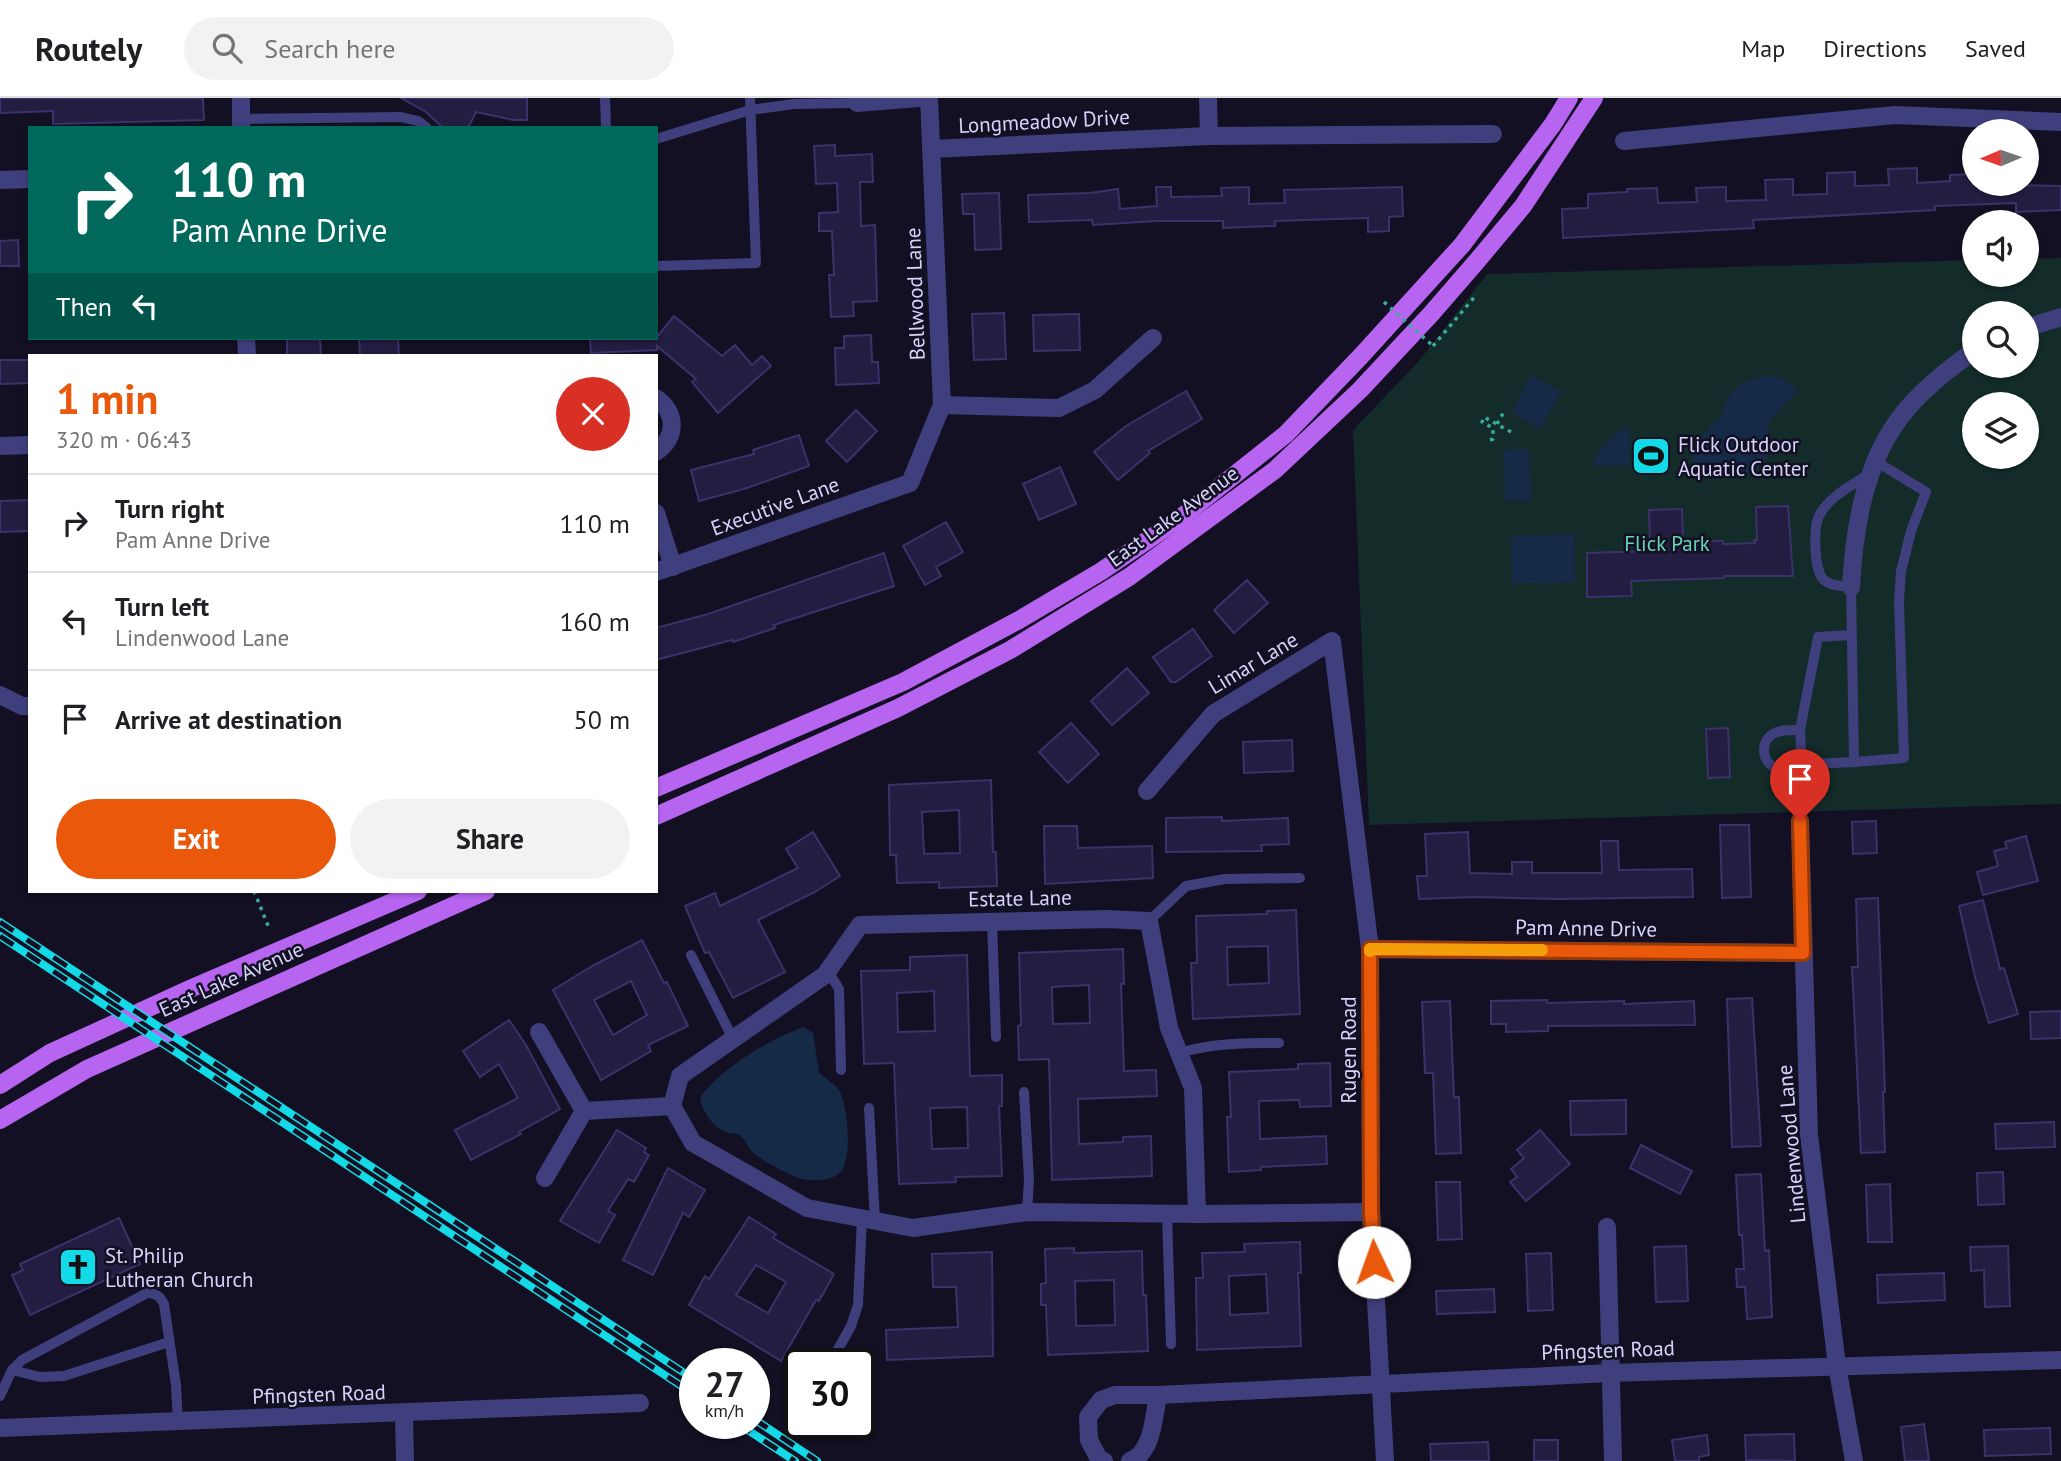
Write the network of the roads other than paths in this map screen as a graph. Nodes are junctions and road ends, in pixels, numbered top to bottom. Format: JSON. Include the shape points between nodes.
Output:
{"nodes":[{"id":1,"x":241,"y":98,"type":"edge"},
{"id":2,"x":605,"y":98,"type":"edge"},
{"id":3,"x":750,"y":98,"type":"edge"},
{"id":4,"x":919,"y":98,"type":"edge"},
{"id":5,"x":929,"y":98,"type":"edge"},
{"id":6,"x":1208,"y":98,"type":"edge"},
{"id":7,"x":1569,"y":98,"type":"edge"},
{"id":8,"x":1594,"y":98,"type":"edge"},
{"id":9,"x":858,"y":103,"type":"joint"},
{"id":10,"x":750,"y":110,"type":"junction"},
{"id":11,"x":373,"y":122,"type":"edge"},
{"id":12,"x":2061,"y":122,"type":"edge"},
{"id":13,"x":241,"y":123,"type":"edge"},
{"id":14,"x":424,"y":126,"type":"edge"},
{"id":15,"x":606,"y":126,"type":"edge"},
{"id":16,"x":1493,"y":134,"type":"dead end"},
{"id":17,"x":1209,"y":136,"type":"junction"},
{"id":18,"x":658,"y":138,"type":"edge"},
{"id":19,"x":1624,"y":141,"type":"dead end"},
{"id":20,"x":932,"y":149,"type":"junction"},
{"id":21,"x":28,"y":179,"type":"edge"},
{"id":22,"x":0,"y":180,"type":"edge"},
{"id":23,"x":658,"y":266,"type":"edge"},
{"id":24,"x":2061,"y":317,"type":"edge"},
{"id":25,"x":2039,"y":324,"type":"edge"},
{"id":26,"x":1153,"y":338,"type":"dead end"},
{"id":27,"x":1962,"y":359,"type":"edge"},
{"id":28,"x":658,"y":400,"type":"edge"},
{"id":29,"x":942,"y":405,"type":"junction"},
{"id":30,"x":28,"y":445,"type":"edge"},
{"id":31,"x":0,"y":446,"type":"edge"},
{"id":32,"x":658,"y":450,"type":"edge"},
{"id":33,"x":1875,"y":466,"type":"junction"},
{"id":34,"x":910,"y":482,"type":"joint"},
{"id":35,"x":658,"y":527,"type":"edge"},
{"id":36,"x":664,"y":570,"type":"edge"},
{"id":37,"x":1850,"y":587,"type":"junction"},
{"id":38,"x":1851,"y":635,"type":"junction"},
{"id":39,"x":1332,"y":641,"type":"joint"},
{"id":40,"x":0,"y":695,"type":"edge"},
{"id":41,"x":28,"y":706,"type":"edge"},
{"id":42,"x":1800,"y":730,"type":"junction"},
{"id":43,"x":1854,"y":762,"type":"junction"},
{"id":44,"x":1802,"y":765,"type":"junction"},
{"id":45,"x":658,"y":787,"type":"edge"},
{"id":46,"x":1147,"y":791,"type":"dead end"},
{"id":47,"x":658,"y":815,"type":"edge"},
{"id":48,"x":1800,"y":821,"type":"dead end"},
{"id":49,"x":1300,"y":878,"type":"dead end"},
{"id":50,"x":413,"y":893,"type":"edge"},
{"id":51,"x":482,"y":893,"type":"edge"},
{"id":52,"x":1149,"y":921,"type":"junction"},
{"id":53,"x":992,"y":922,"type":"junction"},
{"id":54,"x":1370,"y":949,"type":"junction"},
{"id":55,"x":1803,"y":953,"type":"junction"},
{"id":56,"x":691,"y":955,"type":"dead end"},
{"id":57,"x":828,"y":971,"type":"junction"},
{"id":58,"x":539,"y":1032,"type":"dead end"},
{"id":59,"x":996,"y":1037,"type":"dead end"},
{"id":60,"x":733,"y":1039,"type":"junction"},
{"id":61,"x":1279,"y":1043,"type":"dead end"},
{"id":62,"x":1179,"y":1053,"type":"junction"},
{"id":63,"x":841,"y":1070,"type":"dead end"},
{"id":64,"x":0,"y":1086,"type":"edge"},
{"id":65,"x":1024,"y":1091,"type":"dead end"},
{"id":66,"x":672,"y":1106,"type":"junction"},
{"id":67,"x":869,"y":1108,"type":"dead end"},
{"id":68,"x":584,"y":1111,"type":"junction"},
{"id":69,"x":0,"y":1119,"type":"edge"},
{"id":70,"x":545,"y":1178,"type":"dead end"},
{"id":71,"x":1027,"y":1212,"type":"junction"},
{"id":72,"x":1371,"y":1212,"type":"junction"},
{"id":73,"x":1167,"y":1213,"type":"junction"},
{"id":74,"x":1197,"y":1214,"type":"junction"},
{"id":75,"x":868,"y":1220,"type":"junction"},
{"id":76,"x":1607,"y":1227,"type":"dead end"},
{"id":77,"x":170,"y":1342,"type":"junction"},
{"id":78,"x":1171,"y":1344,"type":"dead end"},
{"id":79,"x":839,"y":1348,"type":"edge"},
{"id":80,"x":2061,"y":1360,"type":"edge"},
{"id":81,"x":1837,"y":1366,"type":"junction"},
{"id":82,"x":12,"y":1370,"type":"junction"},
{"id":83,"x":1609,"y":1373,"type":"junction"},
{"id":84,"x":1382,"y":1382,"type":"junction"},
{"id":85,"x":1158,"y":1395,"type":"junction"},
{"id":86,"x":0,"y":1396,"type":"edge"},
{"id":87,"x":640,"y":1404,"type":"dead end"},
{"id":88,"x":404,"y":1414,"type":"junction"},
{"id":89,"x":178,"y":1422,"type":"junction"},
{"id":90,"x":0,"y":1428,"type":"edge"},
{"id":91,"x":405,"y":1461,"type":"edge"},
{"id":92,"x":1104,"y":1461,"type":"edge"},
{"id":93,"x":1130,"y":1461,"type":"edge"},
{"id":94,"x":1385,"y":1461,"type":"edge"},
{"id":95,"x":1613,"y":1461,"type":"edge"},
{"id":96,"x":1854,"y":1461,"type":"edge"}],
"edges":[{"from":1,"to":13,"type":"street"},
{"from":2,"to":15,"type":"lane"},
{"from":3,"to":10,"type":"lane"},
{"from":4,"to":9,"type":"street"},
{"from":5,"to":20,"type":"street","name":"Bellwood Lane"},
{"from":6,"to":17,"type":"street"},
{"from":7,"to":45,"type":"main road","name":"East Lake Avenue","via":[[1462,245],[1361,356],[1286,434],[1179,519],[1019,620],[903,682]]},
{"from":8,"to":47,"type":"main road","name":"East Lake Avenue","via":[[1523,206],[1477,261],[1368,382],[1275,470],[1129,578],[1010,650],[922,696]]},
{"from":9,"to":10,"type":"lane"},
{"from":10,"to":18,"type":"lane"},
{"from":10,"to":23,"type":"lane","via":[[756,263]]},
{"from":11,"to":13,"type":"lane"},
{"from":11,"to":14,"type":"lane","via":[[401,117]]},
{"from":12,"to":19,"type":"street","via":[[1895,115]]},
{"from":16,"to":17,"type":"street","name":"Longmeadow Drive"},
{"from":17,"to":20,"type":"street","name":"Longmeadow Drive"},
{"from":20,"to":29,"type":"street","name":"Bellwood Lane"},
{"from":21,"to":22,"type":"street"},
{"from":24,"to":25,"type":"street"},
{"from":26,"to":29,"type":"street","via":[[1095,390],[1059,408]]},
{"from":27,"to":33,"type":"street","via":[[1899,418]]},
{"from":28,"to":32,"type":"street","via":[[672,420],[669,439]]},
{"from":29,"to":34,"type":"street","name":"Bellwood Lane"},
{"from":30,"to":31,"type":"street"},
{"from":33,"to":37,"type":"street","via":[[1855,528]]},
{"from":33,"to":37,"type":"lane","via":[[1838,494],[1819,515],[1815,530],[1818,573],[1824,581]]},
{"from":33,"to":43,"type":"lane","via":[[1926,492],[1910,531],[1899,591],[1904,758]]},
{"from":34,"to":36,"type":"street","name":"Executive Lane"},
{"from":35,"to":36,"type":"street"},
{"from":37,"to":38,"type":"lane"},
{"from":38,"to":42,"type":"lane","via":[[1818,637]]},
{"from":38,"to":43,"type":"lane"},
{"from":39,"to":46,"type":"street","name":"Limar Lane","via":[[1213,714]]},
{"from":39,"to":54,"type":"street","name":"Rugen Road"},
{"from":40,"to":41,"type":"street"},
{"from":42,"to":44,"type":"lane"},
{"from":42,"to":44,"type":"lane","via":[[1775,733],[1764,748],[1766,760],[1775,768]]},
{"from":43,"to":44,"type":"lane"},
{"from":48,"to":55,"type":"street","name":"Lindenwood Lane"},
{"from":49,"to":52,"type":"lane","via":[[1186,886]]},
{"from":50,"to":64,"type":"main road","name":"East Lake Avenue","via":[[50,1053]]},
{"from":51,"to":69,"type":"main road","name":"East Lake Avenue","via":[[99,1064]]},
{"from":52,"to":53,"type":"street","name":"Estate Lane"},
{"from":52,"to":62,"type":"street","via":[[1169,1028]]},
{"from":53,"to":57,"type":"street","name":"Estate Lane","via":[[860,925]]},
{"from":53,"to":59,"type":"lane"},
{"from":54,"to":55,"type":"street","name":"Pam Anne Drive"},
{"from":54,"to":72,"type":"street","name":"Rugen Road"},
{"from":55,"to":81,"type":"street","name":"Lindenwood Lane","via":[[1809,1135]]},
{"from":56,"to":60,"type":"lane"},
{"from":57,"to":60,"type":"street","name":"Estate Lane"},
{"from":57,"to":63,"type":"lane","via":[[839,989]]},
{"from":58,"to":68,"type":"street"},
{"from":60,"to":66,"type":"street","name":"Estate Lane","via":[[680,1076]]},
{"from":61,"to":62,"type":"lane","via":[[1205,1045]]},
{"from":62,"to":74,"type":"street","via":[[1193,1088]]},
{"from":65,"to":71,"type":"lane"},
{"from":66,"to":68,"type":"street"},
{"from":66,"to":75,"type":"street","via":[[693,1143],[807,1208]]},
{"from":67,"to":75,"type":"lane"},
{"from":68,"to":70,"type":"street"},
{"from":71,"to":73,"type":"street"},
{"from":71,"to":75,"type":"street","via":[[913,1228]]},
{"from":72,"to":74,"type":"street"},
{"from":72,"to":84,"type":"street","name":"Rugen Road"},
{"from":73,"to":74,"type":"street"},
{"from":73,"to":78,"type":"lane"},
{"from":75,"to":79,"type":"lane","via":[[858,1305]]},
{"from":76,"to":83,"type":"street"},
{"from":77,"to":82,"type":"lane","via":[[64,1377]]},
{"from":77,"to":82,"type":"lane","via":[[164,1304],[160,1296],[147,1293],[22,1360]]},
{"from":77,"to":89,"type":"lane"},
{"from":80,"to":81,"type":"street","name":"Pfingsten Road"},
{"from":81,"to":83,"type":"street","name":"Pfingsten Road"},
{"from":81,"to":96,"type":"street","name":"Lindenwood Lane"},
{"from":82,"to":86,"type":"lane"},
{"from":83,"to":84,"type":"street","name":"Pfingsten Road"},
{"from":83,"to":95,"type":"street"},
{"from":84,"to":85,"type":"street","name":"Pfingsten Road"},
{"from":84,"to":94,"type":"street","name":"Rugen Road"},
{"from":85,"to":92,"type":"street","name":"Pfingsten Road","via":[[1115,1395],[1101,1400],[1088,1417],[1089,1440]]},
{"from":85,"to":93,"type":"street","via":[[1149,1443]]},
{"from":87,"to":88,"type":"street","name":"Pfingsten Road"},
{"from":88,"to":89,"type":"street","name":"Pfingsten Road"},
{"from":88,"to":91,"type":"street"},
{"from":89,"to":90,"type":"street","name":"Pfingsten Road"}]}
